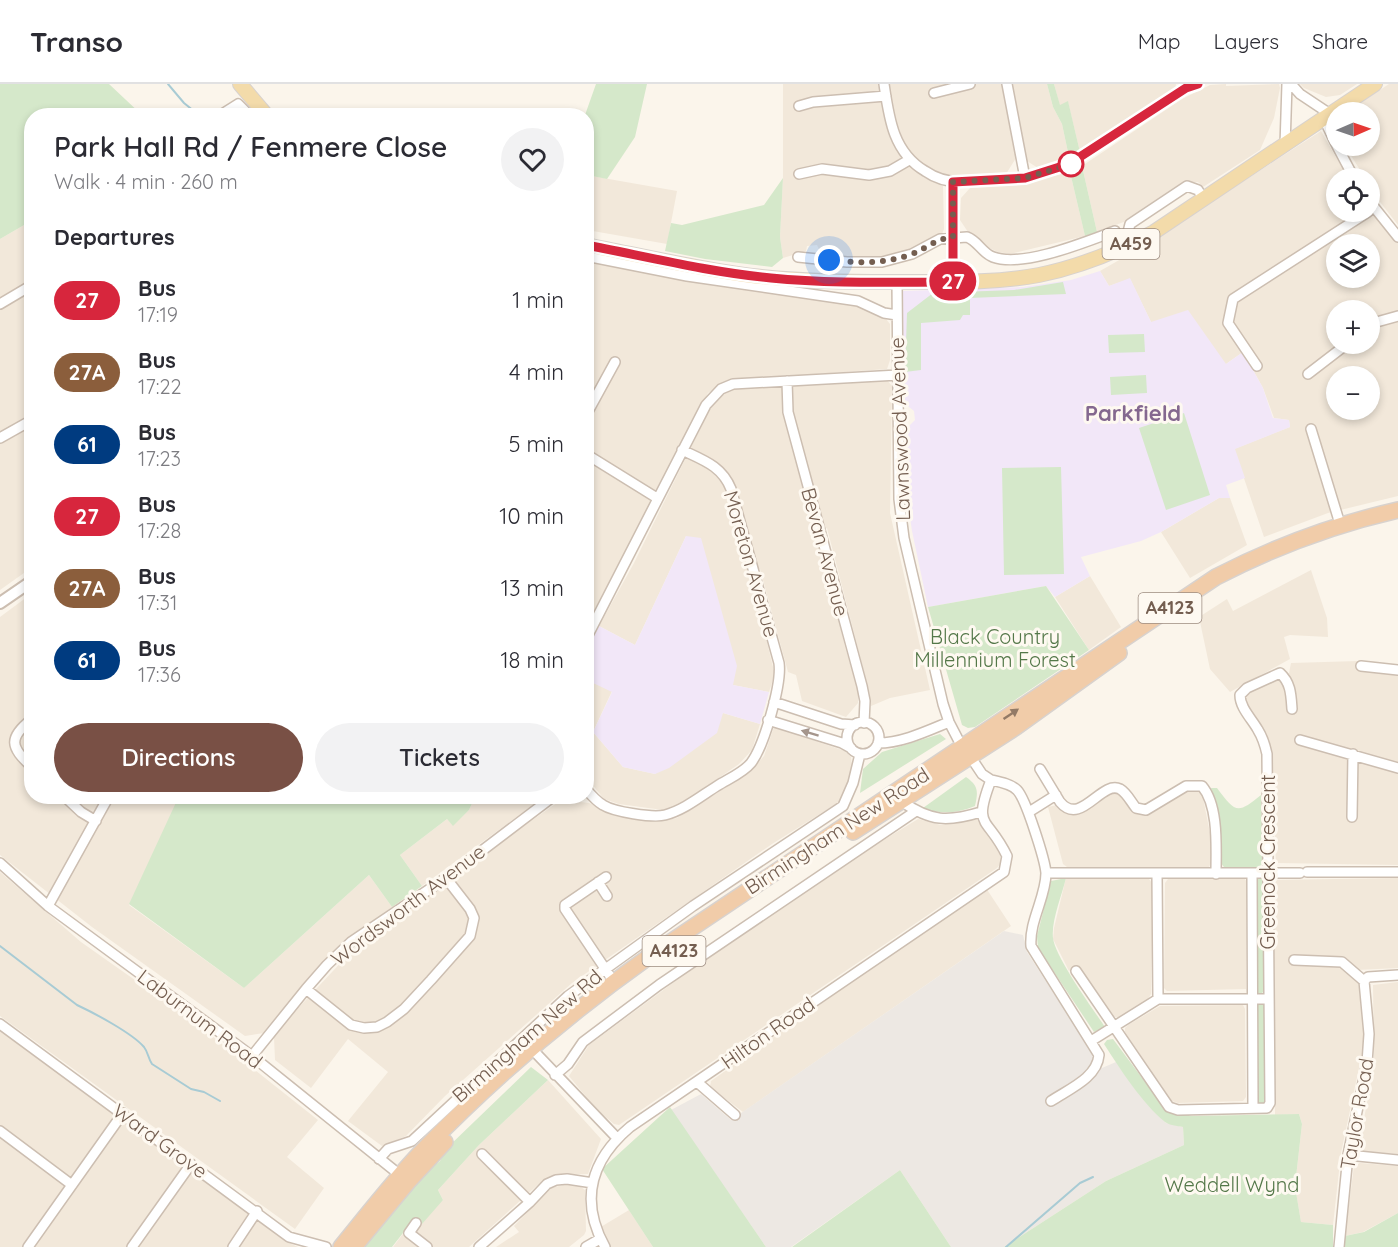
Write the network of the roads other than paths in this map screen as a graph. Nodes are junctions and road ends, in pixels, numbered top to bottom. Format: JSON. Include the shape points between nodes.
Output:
{"nodes":[{"id":1,"x":240,"y":84,"type":"edge"},
{"id":2,"x":884,"y":84,"type":"edge"},
{"id":3,"x":970,"y":84,"type":"edge"},
{"id":4,"x":1007,"y":84,"type":"edge"},
{"id":5,"x":1198,"y":84,"type":"edge"},
{"id":6,"x":1289,"y":84,"type":"edge"},
{"id":7,"x":1375,"y":84,"type":"edge"},
{"id":8,"x":1186,"y":86,"type":"edge"},
{"id":9,"x":934,"y":93,"type":"dead end"},
{"id":10,"x":886,"y":96,"type":"junction"},
{"id":11,"x":1348,"y":102,"type":"edge"},
{"id":12,"x":799,"y":106,"type":"dead end"},
{"id":13,"x":260,"y":108,"type":"edge"},
{"id":14,"x":1326,"y":115,"type":"edge"},
{"id":15,"x":1326,"y":117,"type":"edge"},
{"id":16,"x":1285,"y":146,"type":"junction"},
{"id":17,"x":909,"y":160,"type":"junction"},
{"id":18,"x":799,"y":174,"type":"dead end"},
{"id":19,"x":1025,"y":178,"type":"junction"},
{"id":20,"x":953,"y":182,"type":"junction"},
{"id":21,"x":1204,"y":200,"type":"junction"},
{"id":22,"x":1380,"y":218,"type":"edge"},
{"id":23,"x":1349,"y":222,"type":"edge"},
{"id":24,"x":1115,"y":231,"type":"dead end"},
{"id":25,"x":953,"y":237,"type":"junction"},
{"id":26,"x":1398,"y":237,"type":"edge"},
{"id":27,"x":1131,"y":244,"type":"junction"},
{"id":28,"x":594,"y":247,"type":"edge"},
{"id":29,"x":813,"y":248,"type":"dead end"},
{"id":30,"x":798,"y":257,"type":"dead end"},
{"id":31,"x":594,"y":258,"type":"edge"},
{"id":32,"x":812,"y":258,"type":"junction"},
{"id":33,"x":897,"y":282,"type":"junction"},
{"id":34,"x":953,"y":282,"type":"junction"},
{"id":35,"x":24,"y":290,"type":"edge"},
{"id":36,"x":0,"y":304,"type":"edge"},
{"id":37,"x":897,"y":315,"type":"junction"},
{"id":38,"x":1398,"y":316,"type":"edge"},
{"id":39,"x":1380,"y":321,"type":"edge"},
{"id":40,"x":1334,"y":354,"type":"edge"},
{"id":41,"x":615,"y":362,"type":"dead end"},
{"id":42,"x":1257,"y":366,"type":"dead end"},
{"id":43,"x":1308,"y":374,"type":"dead end"},
{"id":44,"x":898,"y":375,"type":"junction"},
{"id":45,"x":788,"y":381,"type":"junction"},
{"id":46,"x":594,"y":400,"type":"edge"},
{"id":47,"x":24,"y":424,"type":"edge"},
{"id":48,"x":1311,"y":429,"type":"dead end"},
{"id":49,"x":0,"y":438,"type":"edge"},
{"id":50,"x":682,"y":450,"type":"junction"},
{"id":51,"x":594,"y":459,"type":"edge"},
{"id":52,"x":657,"y":498,"type":"junction"},
{"id":53,"x":1398,"y":510,"type":"edge"},
{"id":54,"x":1398,"y":520,"type":"edge"},
{"id":55,"x":1340,"y":524,"type":"junction"},
{"id":56,"x":24,"y":586,"type":"edge"},
{"id":57,"x":0,"y":603,"type":"edge"},
{"id":58,"x":594,"y":623,"type":"edge"},
{"id":59,"x":1361,"y":666,"type":"dead end"},
{"id":60,"x":1398,"y":670,"type":"edge"},
{"id":61,"x":774,"y":702,"type":"junction"},
{"id":62,"x":1292,"y":709,"type":"dead end"},
{"id":63,"x":768,"y":720,"type":"junction"},
{"id":64,"x":949,"y":722,"type":"junction"},
{"id":65,"x":859,"y":724,"type":"junction"},
{"id":66,"x":24,"y":726,"type":"edge"},
{"id":67,"x":1300,"y":740,"type":"dead end"},
{"id":68,"x":878,"y":742,"type":"junction"},
{"id":69,"x":850,"y":748,"type":"junction"},
{"id":70,"x":966,"y":752,"type":"junction"},
{"id":71,"x":860,"y":754,"type":"junction"},
{"id":72,"x":1353,"y":754,"type":"junction"},
{"id":73,"x":24,"y":758,"type":"edge"},
{"id":74,"x":1398,"y":768,"type":"edge"},
{"id":75,"x":1040,"y":769,"type":"dead end"},
{"id":76,"x":991,"y":780,"type":"junction"},
{"id":77,"x":1268,"y":789,"type":"junction"},
{"id":78,"x":1280,"y":789,"type":"dead end"},
{"id":79,"x":1056,"y":795,"type":"junction"},
{"id":80,"x":594,"y":798,"type":"edge"},
{"id":81,"x":901,"y":801,"type":"junction"},
{"id":82,"x":72,"y":804,"type":"edge"},
{"id":83,"x":105,"y":804,"type":"edge"},
{"id":84,"x":543,"y":804,"type":"edge"},
{"id":85,"x":916,"y":811,"type":"junction"},
{"id":86,"x":981,"y":812,"type":"junction"},
{"id":87,"x":1029,"y":812,"type":"junction"},
{"id":88,"x":1352,"y":816,"type":"dead end"},
{"id":89,"x":96,"y":821,"type":"junction"},
{"id":90,"x":0,"y":863,"type":"edge"},
{"id":91,"x":1398,"y":872,"type":"edge"},
{"id":92,"x":1046,"y":873,"type":"junction"},
{"id":93,"x":1157,"y":874,"type":"junction"},
{"id":94,"x":1216,"y":874,"type":"junction"},
{"id":95,"x":1252,"y":874,"type":"junction"},
{"id":96,"x":1268,"y":874,"type":"junction"},
{"id":97,"x":446,"y":878,"type":"junction"},
{"id":98,"x":607,"y":896,"type":"dead end"},
{"id":99,"x":48,"y":906,"type":"junction"},
{"id":100,"x":1294,"y":960,"type":"dead end"},
{"id":101,"x":605,"y":967,"type":"junction"},
{"id":102,"x":1076,"y":971,"type":"dead end"},
{"id":103,"x":1398,"y":975,"type":"edge"},
{"id":104,"x":1364,"y":981,"type":"junction"},
{"id":105,"x":614,"y":982,"type":"junction"},
{"id":106,"x":306,"y":988,"type":"junction"},
{"id":107,"x":1158,"y":999,"type":"junction"},
{"id":108,"x":1252,"y":999,"type":"junction"},
{"id":109,"x":1269,"y":999,"type":"junction"},
{"id":110,"x":0,"y":1024,"type":"edge"},
{"id":111,"x":1114,"y":1027,"type":"junction"},
{"id":112,"x":1091,"y":1041,"type":"junction"},
{"id":113,"x":534,"y":1052,"type":"junction"},
{"id":114,"x":252,"y":1056,"type":"junction"},
{"id":115,"x":555,"y":1075,"type":"junction"},
{"id":116,"x":697,"y":1082,"type":"junction"},
{"id":117,"x":1051,"y":1101,"type":"dead end"},
{"id":118,"x":1253,"y":1108,"type":"junction"},
{"id":119,"x":123,"y":1113,"type":"junction"},
{"id":120,"x":735,"y":1115,"type":"dead end"},
{"id":121,"x":0,"y":1131,"type":"edge"},
{"id":122,"x":617,"y":1138,"type":"junction"},
{"id":123,"x":481,"y":1154,"type":"dead end"},
{"id":124,"x":1348,"y":1155,"type":"junction"},
{"id":125,"x":379,"y":1159,"type":"junction"},
{"id":126,"x":1398,"y":1160,"type":"edge"},
{"id":127,"x":191,"y":1164,"type":"junction"},
{"id":128,"x":404,"y":1179,"type":"junction"},
{"id":129,"x":593,"y":1183,"type":"junction"},
{"id":130,"x":72,"y":1185,"type":"junction"},
{"id":131,"x":530,"y":1202,"type":"junction"},
{"id":132,"x":257,"y":1211,"type":"junction"},
{"id":133,"x":416,"y":1223,"type":"dead end"},
{"id":134,"x":602,"y":1243,"type":"edge"},
{"id":135,"x":307,"y":1245,"type":"edge"},
{"id":136,"x":28,"y":1247,"type":"edge"},
{"id":137,"x":132,"y":1247,"type":"edge"},
{"id":138,"x":233,"y":1247,"type":"edge"},
{"id":139,"x":326,"y":1247,"type":"edge"},
{"id":140,"x":340,"y":1247,"type":"edge"},
{"id":141,"x":354,"y":1247,"type":"edge"},
{"id":142,"x":427,"y":1247,"type":"edge"},
{"id":143,"x":478,"y":1247,"type":"edge"},
{"id":144,"x":586,"y":1247,"type":"edge"},
{"id":145,"x":1339,"y":1247,"type":"edge"}],
"edges":[{"from":1,"to":13,"type":"main road"},
{"from":2,"to":10,"type":"street"},
{"from":3,"to":9,"type":"street"},
{"from":4,"to":19,"type":"street"},
{"from":5,"to":8,"type":"street"},
{"from":6,"to":14,"type":"street"},
{"from":6,"to":16,"type":"street"},
{"from":7,"to":11,"type":"main road","number":"A459"},
{"from":8,"to":19,"type":"street","via":[[1076,162]]},
{"from":10,"to":12,"type":"street"},
{"from":10,"to":17,"type":"street","via":[[897,142]]},
{"from":15,"to":16,"type":"main road","number":"A459"},
{"from":16,"to":21,"type":"main road","number":"A459"},
{"from":17,"to":18,"type":"street","via":[[890,171],[868,175],[822,170]]},
{"from":17,"to":20,"type":"street","via":[[932,175]]},
{"from":19,"to":20,"type":"street"},
{"from":20,"to":25,"type":"street"},
{"from":21,"to":27,"type":"main road","number":"A459"},
{"from":21,"to":27,"type":"street","via":[[1198,190],[1187,186],[1130,224]]},
{"from":22,"to":26,"type":"street"},
{"from":23,"to":42,"type":"street","via":[[1233,299],[1228,323]]},
{"from":24,"to":25,"type":"street","via":[[1014,260],[989,255],[971,238]]},
{"from":25,"to":32,"type":"street","via":[[882,262]]},
{"from":25,"to":34,"type":"street"},
{"from":27,"to":34,"type":"main road","number":"A459","via":[[1037,276]]},
{"from":28,"to":33,"type":"main road","number":"A459","via":[[761,277]]},
{"from":29,"to":32,"type":"street"},
{"from":30,"to":32,"type":"street"},
{"from":31,"to":37,"type":"street","via":[[687,276],[858,301]]},
{"from":33,"to":34,"type":"main road","number":"A459"},
{"from":33,"to":37,"type":"street","name":"Lawnswood Avenue"},
{"from":35,"to":36,"type":"street"},
{"from":37,"to":44,"type":"street","name":"Lawnswood Avenue"},
{"from":38,"to":39,"type":"street"},
{"from":40,"to":43,"type":"street"},
{"from":41,"to":46,"type":"street"},
{"from":44,"to":45,"type":"street"},
{"from":44,"to":64,"type":"street","name":"Lawnswood Avenue","via":[[899,496],[904,538]]},
{"from":45,"to":50,"type":"street","via":[[733,384],[721,389],[706,405]]},
{"from":45,"to":65,"type":"street","name":"Bevan Avenue","via":[[788,412],[862,686],[865,701]]},
{"from":47,"to":49,"type":"street"},
{"from":48,"to":55,"type":"street"},
{"from":50,"to":52,"type":"street"},
{"from":50,"to":61,"type":"street","name":"Moreton Avenue","via":[[718,469],[731,489],[779,663]]},
{"from":51,"to":52,"type":"street"},
{"from":52,"to":58,"type":"street"},
{"from":53,"to":55,"type":"highway","name":"Birmingham New Road","number":"A4123"},
{"from":54,"to":70,"type":"highway","name":"Birmingham New Road","number":"A4123","via":[[1299,548],[1222,586],[1025,720]]},
{"from":70,"to":55,"type":"highway","name":"Birmingham New Road","number":"A4123","one_way":true,"via":[[1216,578],[1282,545]]},
{"from":56,"to":57,"type":"street"},
{"from":59,"to":60,"type":"street"},
{"from":61,"to":63,"type":"street","name":"Moreton Avenue"},
{"from":61,"to":65,"type":"street","via":[[842,724]]},
{"from":62,"to":77,"type":"street","name":"Greenock Crescent","via":[[1291,689],[1280,673],[1240,695],[1264,742]]},
{"from":69,"to":63,"type":"street","one_way":true},
{"from":63,"to":80,"type":"street","name":"Moreton Avenue","via":[[749,765],[664,816],[610,808]]},
{"from":64,"to":68,"type":"street","via":[[915,735]]},
{"from":64,"to":70,"type":"street","name":"Lawnswood Avenue"},
{"from":65,"to":68,"type":"street","via":[[869,724],[876,730]]},
{"from":65,"to":69,"type":"street","via":[[847,735]]},
{"from":66,"to":73,"type":"street","via":[[15,741],[16,751]]},
{"from":67,"to":72,"type":"street"},
{"from":68,"to":71,"type":"street","via":[[872,752]]},
{"from":69,"to":71,"type":"street"},
{"from":70,"to":76,"type":"street","name":"Lawnswood Avenue"},
{"from":70,"to":81,"type":"highway","name":"Birmingham New Road","number":"A4123"},
{"from":70,"to":105,"type":"highway","name":"Birmingham New Road","number":"A4123","via":[[895,792]]},
{"from":71,"to":101,"type":"street","name":"Birmingham New Rd","via":[[843,806]]},
{"from":72,"to":74,"type":"street"},
{"from":72,"to":88,"type":"street"},
{"from":75,"to":79,"type":"street"},
{"from":76,"to":86,"type":"street"},
{"from":76,"to":87,"type":"street","via":[[1015,788]]},
{"from":77,"to":78,"type":"street"},
{"from":77,"to":96,"type":"street","name":"Greenock Crescent"},
{"from":79,"to":87,"type":"street"},
{"from":79,"to":94,"type":"street","via":[[1064,806],[1077,808],[1116,788],[1143,810],[1186,786],[1202,786],[1208,794],[1216,832]]},
{"from":81,"to":85,"type":"street"},
{"from":81,"to":113,"type":"highway","name":"Birmingham New Road","number":"A4123","via":[[657,962]]},
{"from":82,"to":89,"type":"street"},
{"from":83,"to":89,"type":"street"},
{"from":84,"to":97,"type":"street","name":"Wordsworth Avenue"},
{"from":85,"to":86,"type":"street","via":[[947,819]]},
{"from":85,"to":115,"type":"street","via":[[659,985],[583,1042]]},
{"from":86,"to":116,"type":"street","name":"Hilton Road","via":[[1007,856],[1004,872]]},
{"from":87,"to":92,"type":"street"},
{"from":89,"to":99,"type":"street"},
{"from":90,"to":99,"type":"street","name":"Laburnum Road"},
{"from":91,"to":96,"type":"street"},
{"from":92,"to":93,"type":"street"},
{"from":92,"to":112,"type":"street","via":[[1031,946]]},
{"from":93,"to":94,"type":"street"},
{"from":93,"to":107,"type":"street"},
{"from":94,"to":95,"type":"street"},
{"from":95,"to":96,"type":"street"},
{"from":95,"to":108,"type":"street","name":"Greenock Crescent"},
{"from":96,"to":109,"type":"street","name":"Greenock Crescent"},
{"from":97,"to":106,"type":"street","name":"Wordsworth Avenue","via":[[351,942]]},
{"from":97,"to":106,"type":"street","via":[[470,909],[473,928],[404,1009],[377,1027],[364,1028],[351,1025]]},
{"from":98,"to":101,"type":"street","via":[[602,879],[565,905]]},
{"from":99,"to":114,"type":"street","name":"Laburnum Road"},
{"from":100,"to":104,"type":"street","via":[[1342,962]]},
{"from":101,"to":105,"type":"street"},
{"from":101,"to":125,"type":"street","name":"Birmingham New Rd","via":[[568,996],[411,1141],[388,1149]]},
{"from":102,"to":111,"type":"street"},
{"from":103,"to":104,"type":"street","via":[[1368,977]]},
{"from":104,"to":124,"type":"street","name":"Taylor Road","via":[[1369,1034],[1367,1062]]},
{"from":105,"to":113,"type":"highway","name":"Birmingham New Road","number":"A4123"},
{"from":106,"to":114,"type":"street","name":"Wordsworth Avenue"},
{"from":107,"to":108,"type":"street"},
{"from":107,"to":111,"type":"street"},
{"from":108,"to":109,"type":"street"},
{"from":108,"to":118,"type":"street","name":"Greenock Crescent"},
{"from":109,"to":118,"type":"street","name":"Greenock Crescent","via":[[1270,1103],[1267,1108]]},
{"from":110,"to":119,"type":"street","name":"Ward Grove"},
{"from":111,"to":112,"type":"street"},
{"from":111,"to":118,"type":"street","via":[[1169,1107]]},
{"from":112,"to":117,"type":"street","via":[[1099,1054],[1094,1070]]},
{"from":113,"to":115,"type":"street"},
{"from":113,"to":128,"type":"highway","name":"Birmingham New Road","number":"A4123","via":[[482,1092]]},
{"from":114,"to":125,"type":"street","name":"Laburnum Road"},
{"from":115,"to":122,"type":"street"},
{"from":116,"to":120,"type":"street"},
{"from":116,"to":122,"type":"street","name":"Hilton Road"},
{"from":119,"to":127,"type":"street","name":"Ward Grove"},
{"from":119,"to":130,"type":"street"},
{"from":121,"to":130,"type":"street"},
{"from":122,"to":129,"type":"street","name":"Hilton Road","via":[[603,1156]]},
{"from":123,"to":131,"type":"street"},
{"from":124,"to":126,"type":"street"},
{"from":124,"to":145,"type":"street","name":"Taylor Road"},
{"from":125,"to":128,"type":"street","name":"Laburnum Road"},
{"from":127,"to":132,"type":"street","name":"Ward Grove"},
{"from":127,"to":137,"type":"street"},
{"from":128,"to":140,"type":"highway","name":"Birmingham New Road","number":"A4123"},
{"from":128,"to":141,"type":"highway","name":"Birmingham New Road","number":"A4123"},
{"from":129,"to":131,"type":"street","via":[[556,1180]]},
{"from":129,"to":134,"type":"street","name":"Hilton Road","via":[[594,1224]]},
{"from":130,"to":136,"type":"street"},
{"from":131,"to":143,"type":"street"},
{"from":132,"to":135,"type":"street","name":"Ward Grove","via":[[289,1237]]},
{"from":132,"to":138,"type":"street"},
{"from":133,"to":142,"type":"street","via":[[409,1233]]},
{"from":134,"to":144,"type":"street"},
{"from":135,"to":139,"type":"street","name":"Ward Grove"}]}
